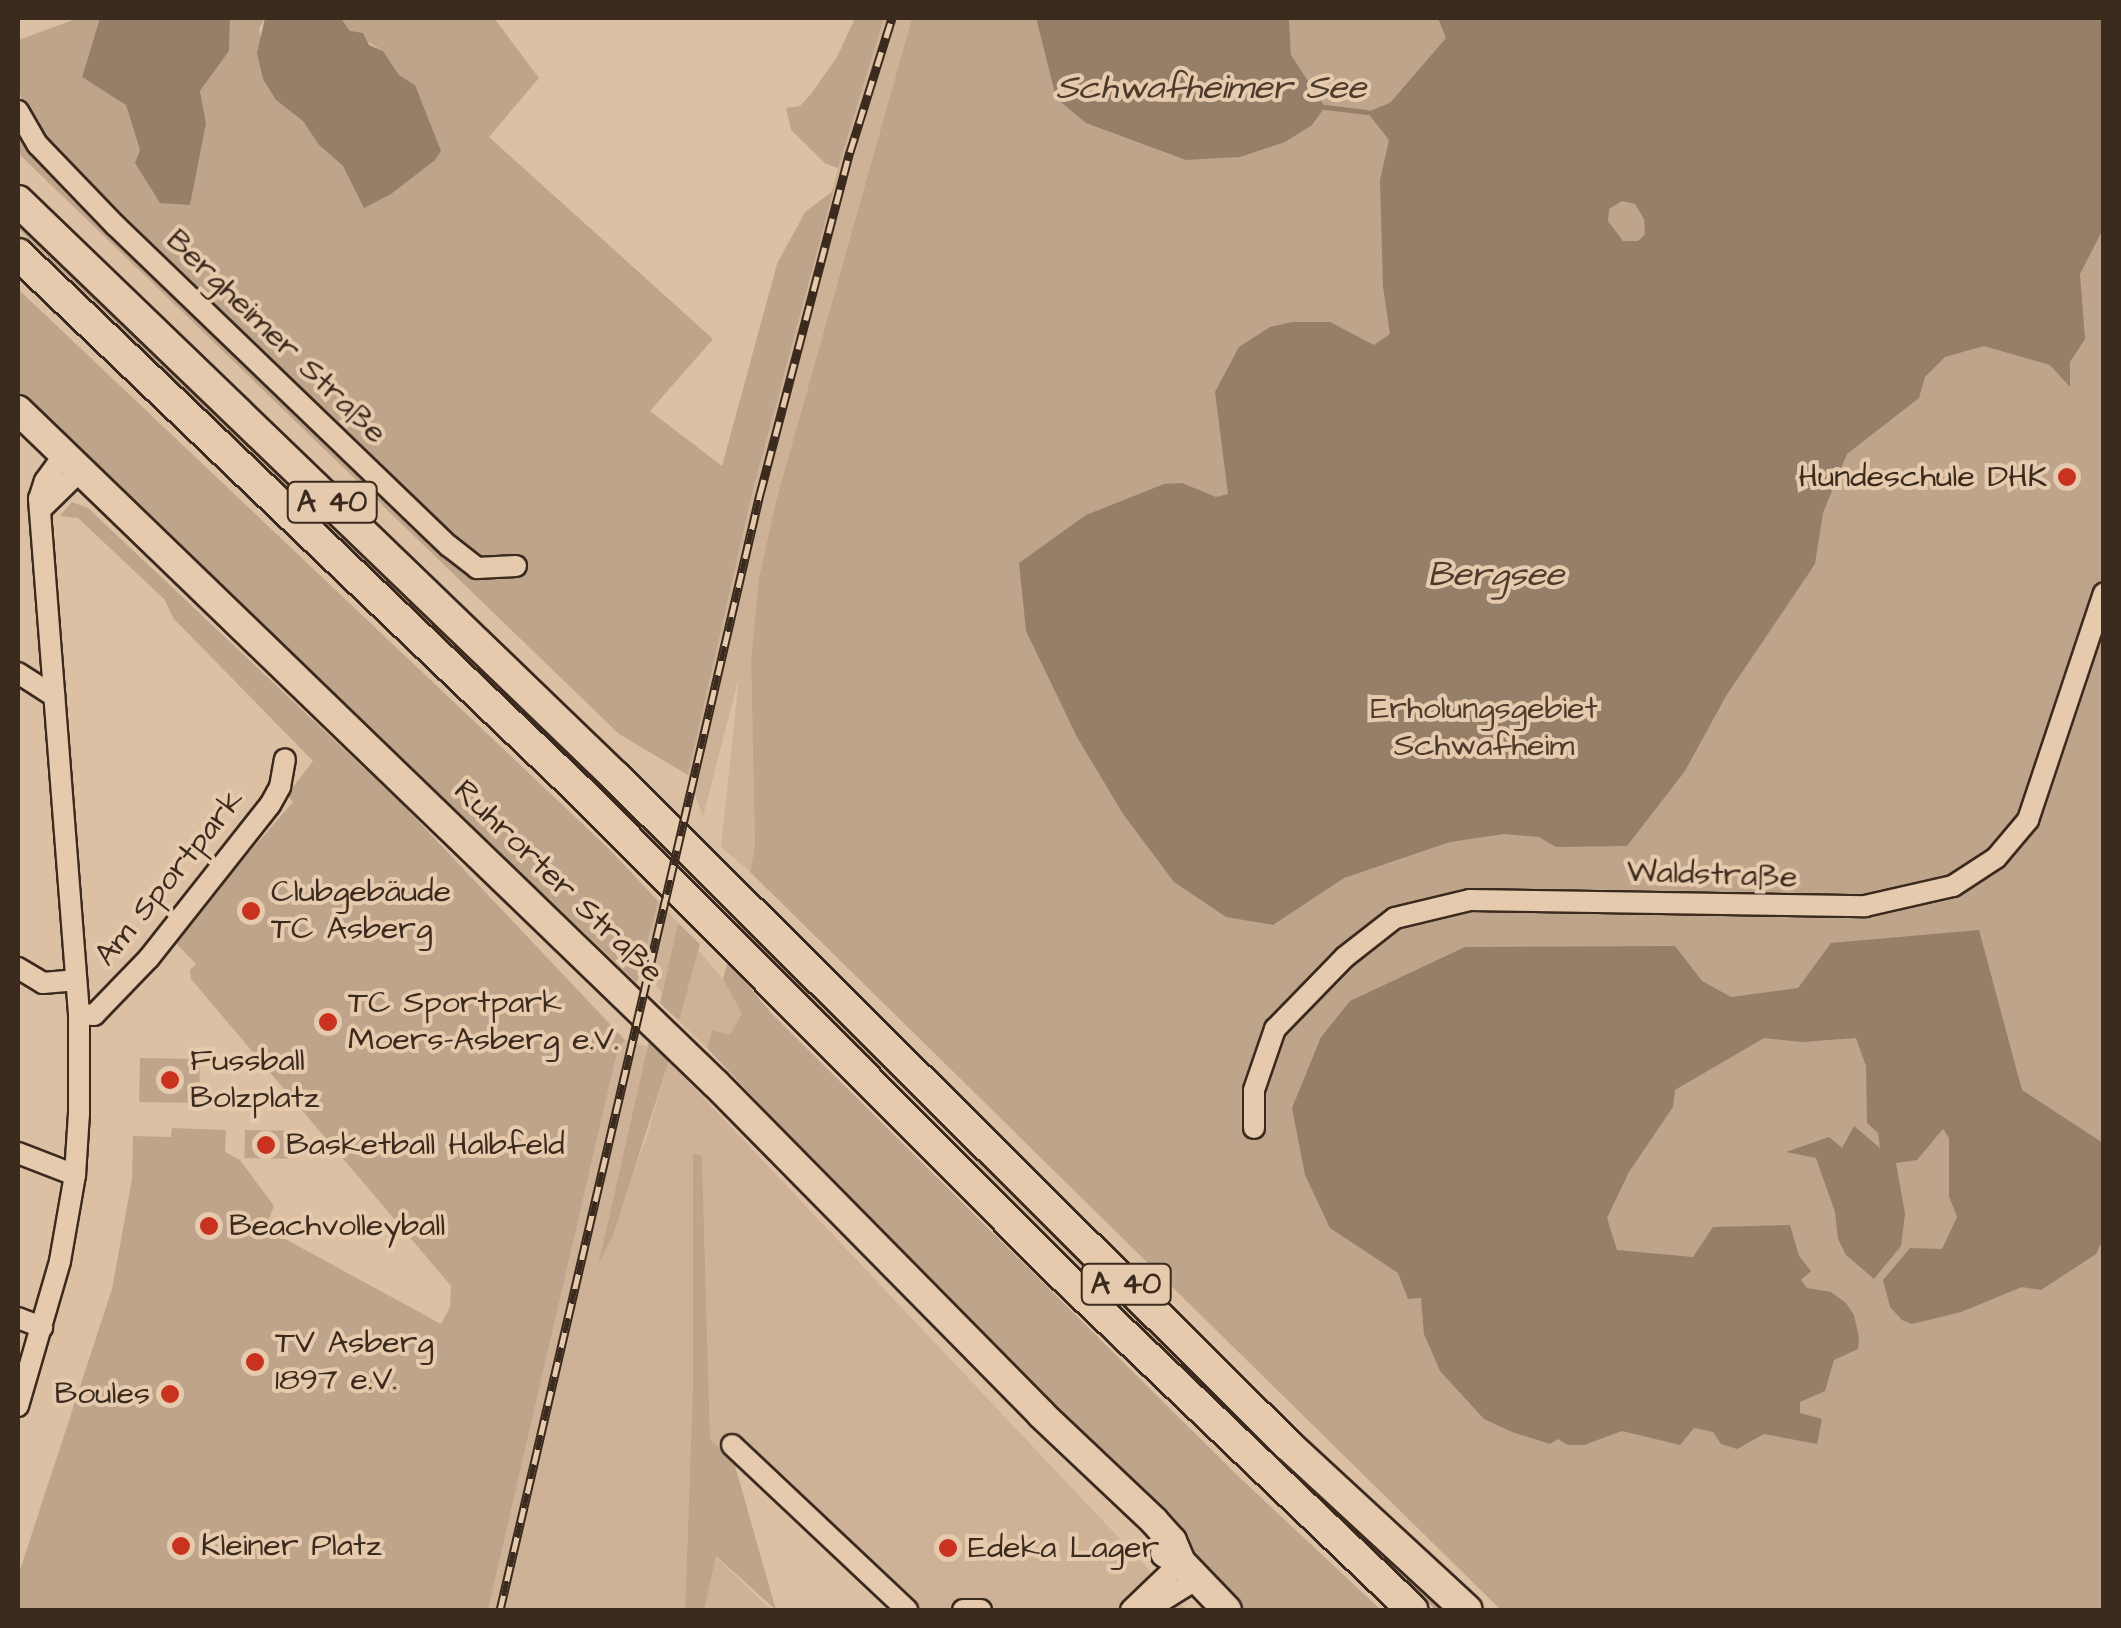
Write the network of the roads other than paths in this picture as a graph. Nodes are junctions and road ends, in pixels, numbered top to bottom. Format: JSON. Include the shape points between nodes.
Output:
{"nodes":[{"id":1,"x":18,"y":112,"type":"edge"},
{"id":2,"x":18,"y":201,"type":"edge"},
{"id":3,"x":18,"y":254,"type":"edge"},
{"id":4,"x":18,"y":410,"type":"edge"},
{"id":5,"x":72,"y":463,"type":"junction"},
{"id":6,"x":516,"y":566,"type":"dead end"},
{"id":7,"x":2104,"y":594,"type":"edge"},
{"id":8,"x":18,"y":672,"type":"edge"},
{"id":9,"x":54,"y":696,"type":"junction"},
{"id":10,"x":285,"y":759,"type":"dead end"},
{"id":11,"x":18,"y":968,"type":"edge"},
{"id":12,"x":75,"y":980,"type":"junction"},
{"id":13,"x":79,"y":1014,"type":"junction"},
{"id":14,"x":1254,"y":1128,"type":"dead end"},
{"id":15,"x":18,"y":1153,"type":"edge"},
{"id":16,"x":75,"y":1175,"type":"junction"},
{"id":17,"x":18,"y":1318,"type":"edge"},
{"id":18,"x":42,"y":1328,"type":"junction"},
{"id":19,"x":18,"y":1406,"type":"edge"},
{"id":20,"x":732,"y":1445,"type":"dead end"},
{"id":21,"x":1189,"y":1571,"type":"junction"},
{"id":22,"x":906,"y":1610,"type":"edge"},
{"id":23,"x":963,"y":1610,"type":"edge"},
{"id":24,"x":981,"y":1610,"type":"edge"},
{"id":25,"x":1132,"y":1610,"type":"edge"},
{"id":26,"x":1147,"y":1610,"type":"edge"},
{"id":27,"x":1227,"y":1610,"type":"edge"},
{"id":28,"x":1412,"y":1610,"type":"edge"},
{"id":29,"x":1468,"y":1610,"type":"edge"}],
"edges":[{"from":1,"to":6,"type":"street","name":"Bergheimer Straße","via":[[38,145],[116,226],[449,546],[476,568]]},
{"from":2,"to":29,"type":"highway","number":"A 40","via":[[616,777],[1288,1445]]},
{"from":3,"to":28,"type":"highway","number":"A 40","via":[[582,793],[1061,1274]]},
{"from":4,"to":5,"type":"main road","name":"Ruhrorter Straße"},
{"from":5,"to":9,"type":"street","via":[[40,510]]},
{"from":5,"to":21,"type":"main road","name":"Ruhrorter Straße","via":[[716,1084],[1154,1521]]},
{"from":7,"to":14,"type":"street","name":"Waldstraße","via":[[2028,820],[1996,858],[1953,886],[1865,906],[1470,900],[1395,918],[1345,957],[1275,1029],[1254,1090]]},
{"from":8,"to":9,"type":"street"},
{"from":9,"to":12,"type":"street"},
{"from":10,"to":13,"type":"street","name":"Am Sportpark","via":[[270,805],[150,958],[94,1015]]},
{"from":11,"to":12,"type":"street","via":[[42,983]]},
{"from":12,"to":13,"type":"street"},
{"from":13,"to":16,"type":"street"},
{"from":15,"to":16,"type":"street"},
{"from":16,"to":18,"type":"street"},
{"from":17,"to":18,"type":"street"},
{"from":18,"to":19,"type":"street"},
{"from":20,"to":22,"type":"street"},
{"from":21,"to":25,"type":"street"},
{"from":21,"to":26,"type":"street"},
{"from":21,"to":27,"type":"main road","name":"Ruhrorter Straße"},
{"from":23,"to":24,"type":"street"}]}
